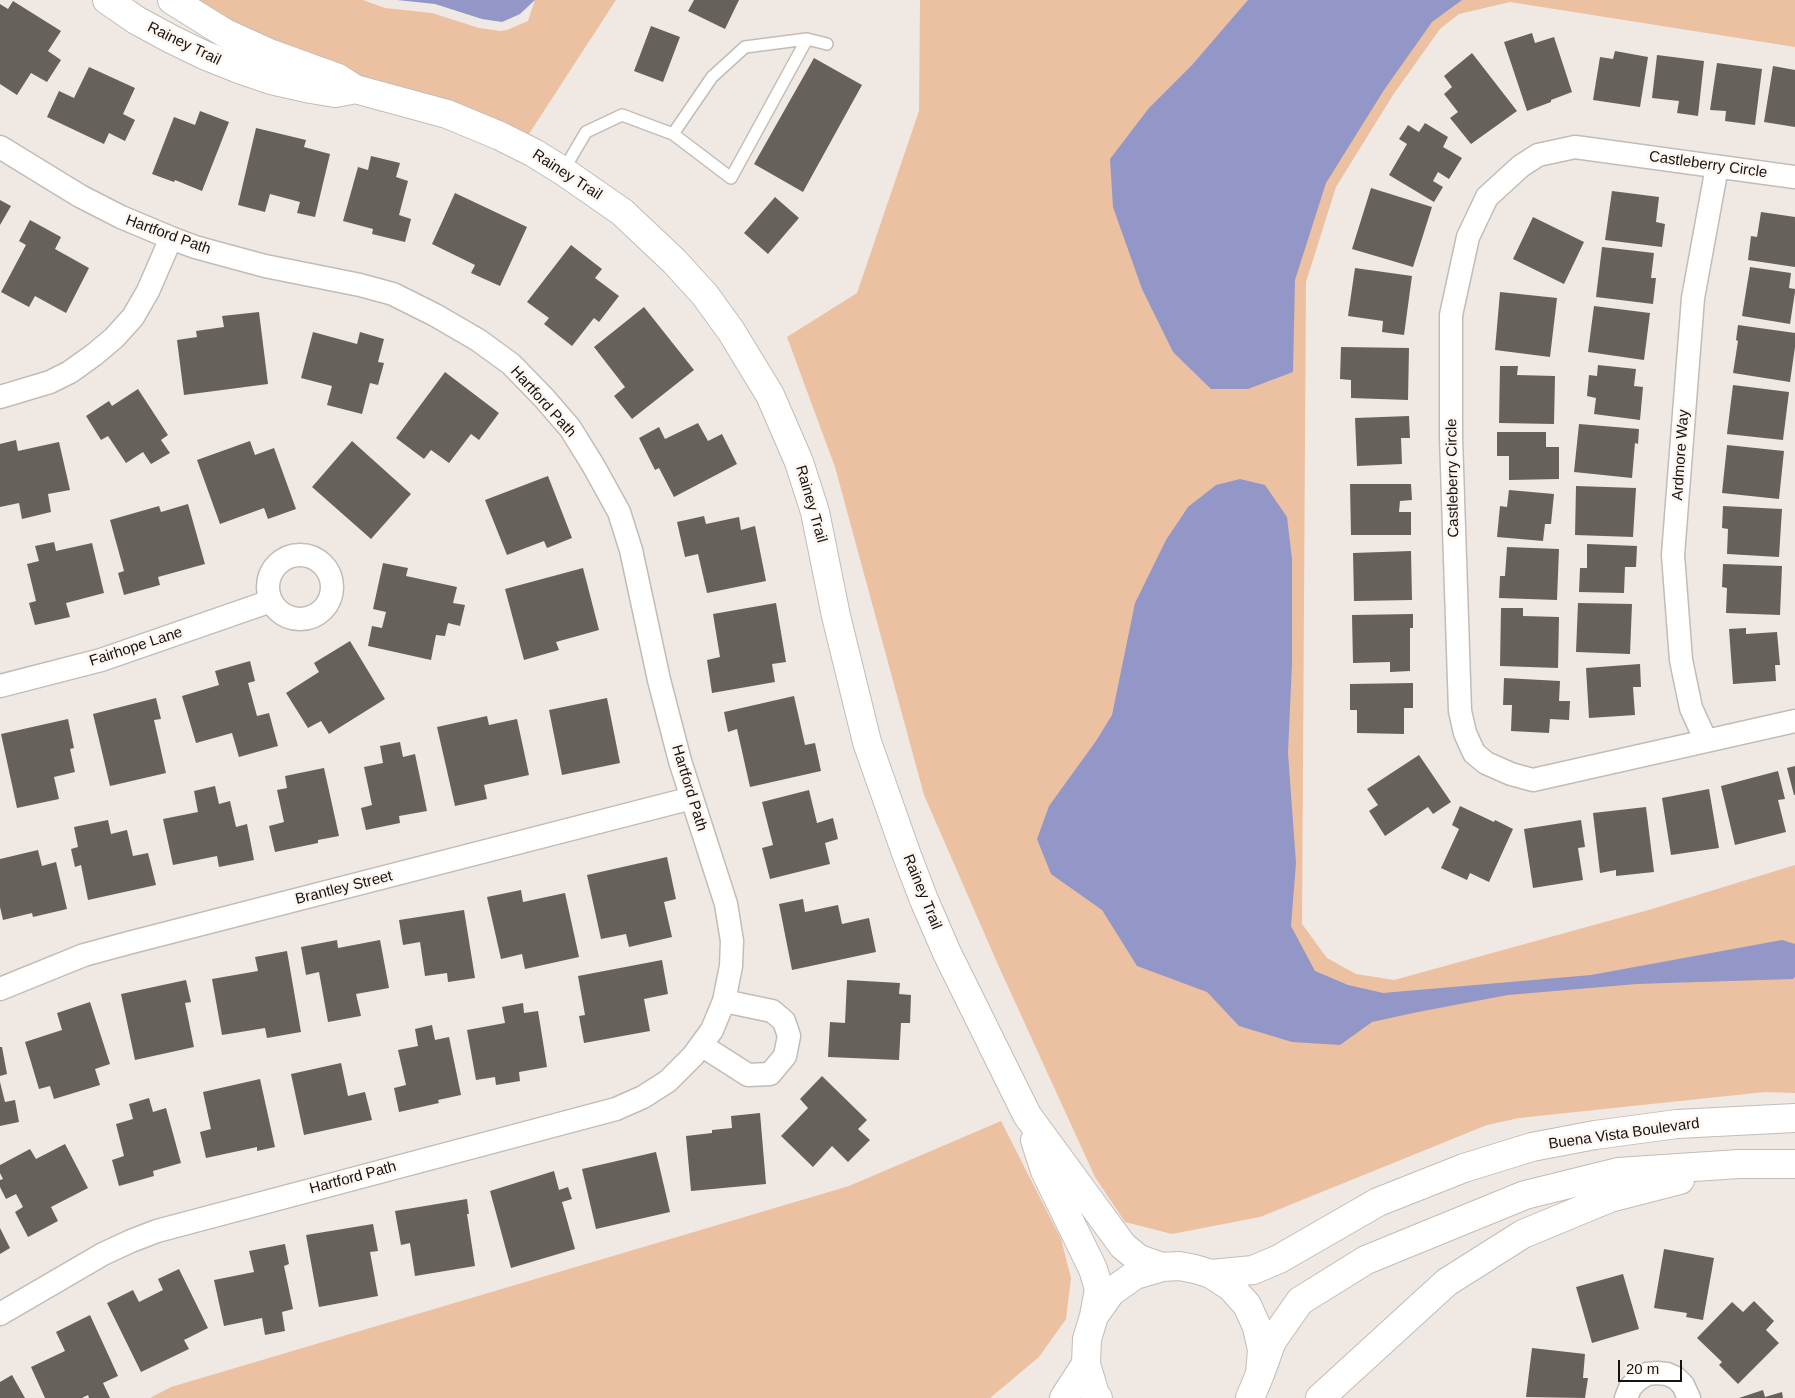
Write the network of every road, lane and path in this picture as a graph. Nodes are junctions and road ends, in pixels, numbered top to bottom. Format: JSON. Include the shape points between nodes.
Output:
{"nodes":[{"id":1,"x":106,"y":0,"type":"edge"},
{"id":2,"x":172,"y":0,"type":"edge"},
{"id":3,"x":807,"y":39,"type":"junction"},
{"id":4,"x":827,"y":44,"type":"dead end"},
{"id":5,"x":354,"y":89,"type":"junction"},
{"id":6,"x":674,"y":134,"type":"junction"},
{"id":7,"x":0,"y":148,"type":"edge"},
{"id":8,"x":1717,"y":166,"type":"junction"},
{"id":9,"x":563,"y":171,"type":"junction"},
{"id":10,"x":1795,"y":177,"type":"edge"},
{"id":11,"x":170,"y":238,"type":"junction"},
{"id":12,"x":0,"y":397,"type":"edge"},
{"id":13,"x":271,"y":601,"type":"dead end"},
{"id":14,"x":0,"y":686,"type":"edge"},
{"id":15,"x":1795,"y":721,"type":"edge"},
{"id":16,"x":1706,"y":741,"type":"junction"},
{"id":17,"x":692,"y":798,"type":"junction"},
{"id":18,"x":0,"y":989,"type":"edge"},
{"id":19,"x":724,"y":1001,"type":"junction"},
{"id":20,"x":701,"y":1046,"type":"junction"},
{"id":21,"x":1027,"y":1114,"type":"junction"},
{"id":22,"x":1795,"y":1118,"type":"edge"},
{"id":23,"x":1740,"y":1164,"type":"junction"},
{"id":24,"x":1795,"y":1164,"type":"edge"},
{"id":25,"x":1162,"y":1267,"type":"junction"},
{"id":26,"x":1211,"y":1274,"type":"junction"},
{"id":27,"x":0,"y":1314,"type":"edge"},
{"id":28,"x":1094,"y":1316,"type":"junction"},
{"id":29,"x":1086,"y":1364,"type":"junction"},
{"id":30,"x":1255,"y":1386,"type":"edge"},
{"id":31,"x":1064,"y":1398,"type":"edge"},
{"id":32,"x":1098,"y":1398,"type":"edge"},
{"id":33,"x":1320,"y":1398,"type":"edge"},
{"id":34,"x":1626,"y":1398,"type":"edge"},
{"id":35,"x":1689,"y":1398,"type":"edge"}],
"edges":[{"from":1,"to":5,"type":"street","name":"Rainey Trail","via":[[170,38],[247,72],[335,93]]},
{"from":2,"to":5,"type":"street","name":"Rainey Trail","via":[[226,33],[269,53],[338,78]]},
{"from":3,"to":4,"type":"lane"},
{"from":3,"to":6,"type":"lane","via":[[744,47],[712,77]]},
{"from":3,"to":6,"type":"lane","via":[[731,178]]},
{"from":5,"to":9,"type":"street","name":"Rainey Trail","via":[[447,114],[500,136]]},
{"from":6,"to":9,"type":"lane","via":[[622,115],[586,132]]},
{"from":7,"to":11,"type":"street","name":"Hartford Path","via":[[121,218]]},
{"from":8,"to":10,"type":"street","name":"Castleberry Circle"},
{"from":8,"to":16,"type":"street","name":"Ardmore Way","via":[[1693,298],[1673,555],[1681,660],[1691,708]]},
{"from":8,"to":16,"type":"street","name":"Castleberry Circle","via":[[1575,147],[1538,155],[1487,197],[1468,236],[1451,315],[1451,437],[1460,712],[1464,733],[1474,753],[1486,763],[1533,780]]},
{"from":9,"to":21,"type":"street","name":"Rainey Trail","via":[[622,212],[674,261],[705,295],[731,331],[770,395],[799,462],[815,512],[852,685],[890,810],[947,953]]},
{"from":11,"to":12,"type":"street","via":[[148,291],[133,317],[114,338],[70,372],[50,382]]},
{"from":11,"to":17,"type":"street","name":"Hartford Path","via":[[238,259],[393,294],[478,340],[511,364],[544,398],[570,428],[619,512],[631,550],[661,689]]},
{"from":13,"to":14,"type":"street","name":"Fairhope Lane","via":[[101,660]]},
{"from":15,"to":16,"type":"street","name":"Castleberry Circle"},
{"from":17,"to":18,"type":"street","name":"Brantley Street","via":[[84,955]]},
{"from":17,"to":19,"type":"street","name":"Hartford Path","via":[[726,904],[732,942]]},
{"from":19,"to":20,"type":"street","name":"Hartford Path","via":[[712,1030]]},
{"from":19,"to":20,"type":"street","via":[[772,1011],[784,1021],[789,1036],[785,1056],[770,1074],[748,1075]]},
{"from":20,"to":27,"type":"street","name":"Hartford Path","via":[[668,1081],[616,1109],[157,1231],[103,1254]]},
{"from":21,"to":25,"type":"street","name":"Rainey Trail","via":[[1123,1246],[1139,1259]]},
{"from":21,"to":28,"type":"street","name":"Rainey Trail","via":[[1045,1171],[1093,1269],[1099,1289]]},
{"from":22,"to":26,"type":"street","name":"Buena Vista Boulevard","via":[[1677,1124],[1532,1147],[1464,1168],[1378,1202],[1279,1259],[1253,1270]]},
{"from":23,"to":24,"type":"street"},
{"from":23,"to":30,"type":"street","via":[[1618,1172],[1525,1196],[1366,1260],[1300,1301],[1272,1340]]},
{"from":23,"to":33,"type":"street","via":[[1610,1198],[1523,1234],[1447,1282]]},
{"from":25,"to":26,"type":"street","via":[[1179,1266]]},
{"from":25,"to":28,"type":"street","via":[[1135,1275],[1111,1292]]},
{"from":26,"to":30,"type":"street","via":[[1247,1305],[1257,1327],[1262,1350]]},
{"from":28,"to":29,"type":"street","via":[[1087,1339]]},
{"from":29,"to":31,"type":"street"},
{"from":29,"to":32,"type":"street"},
{"from":34,"to":35,"type":"street","via":[[1637,1380],[1657,1372],[1676,1378]]}]}
